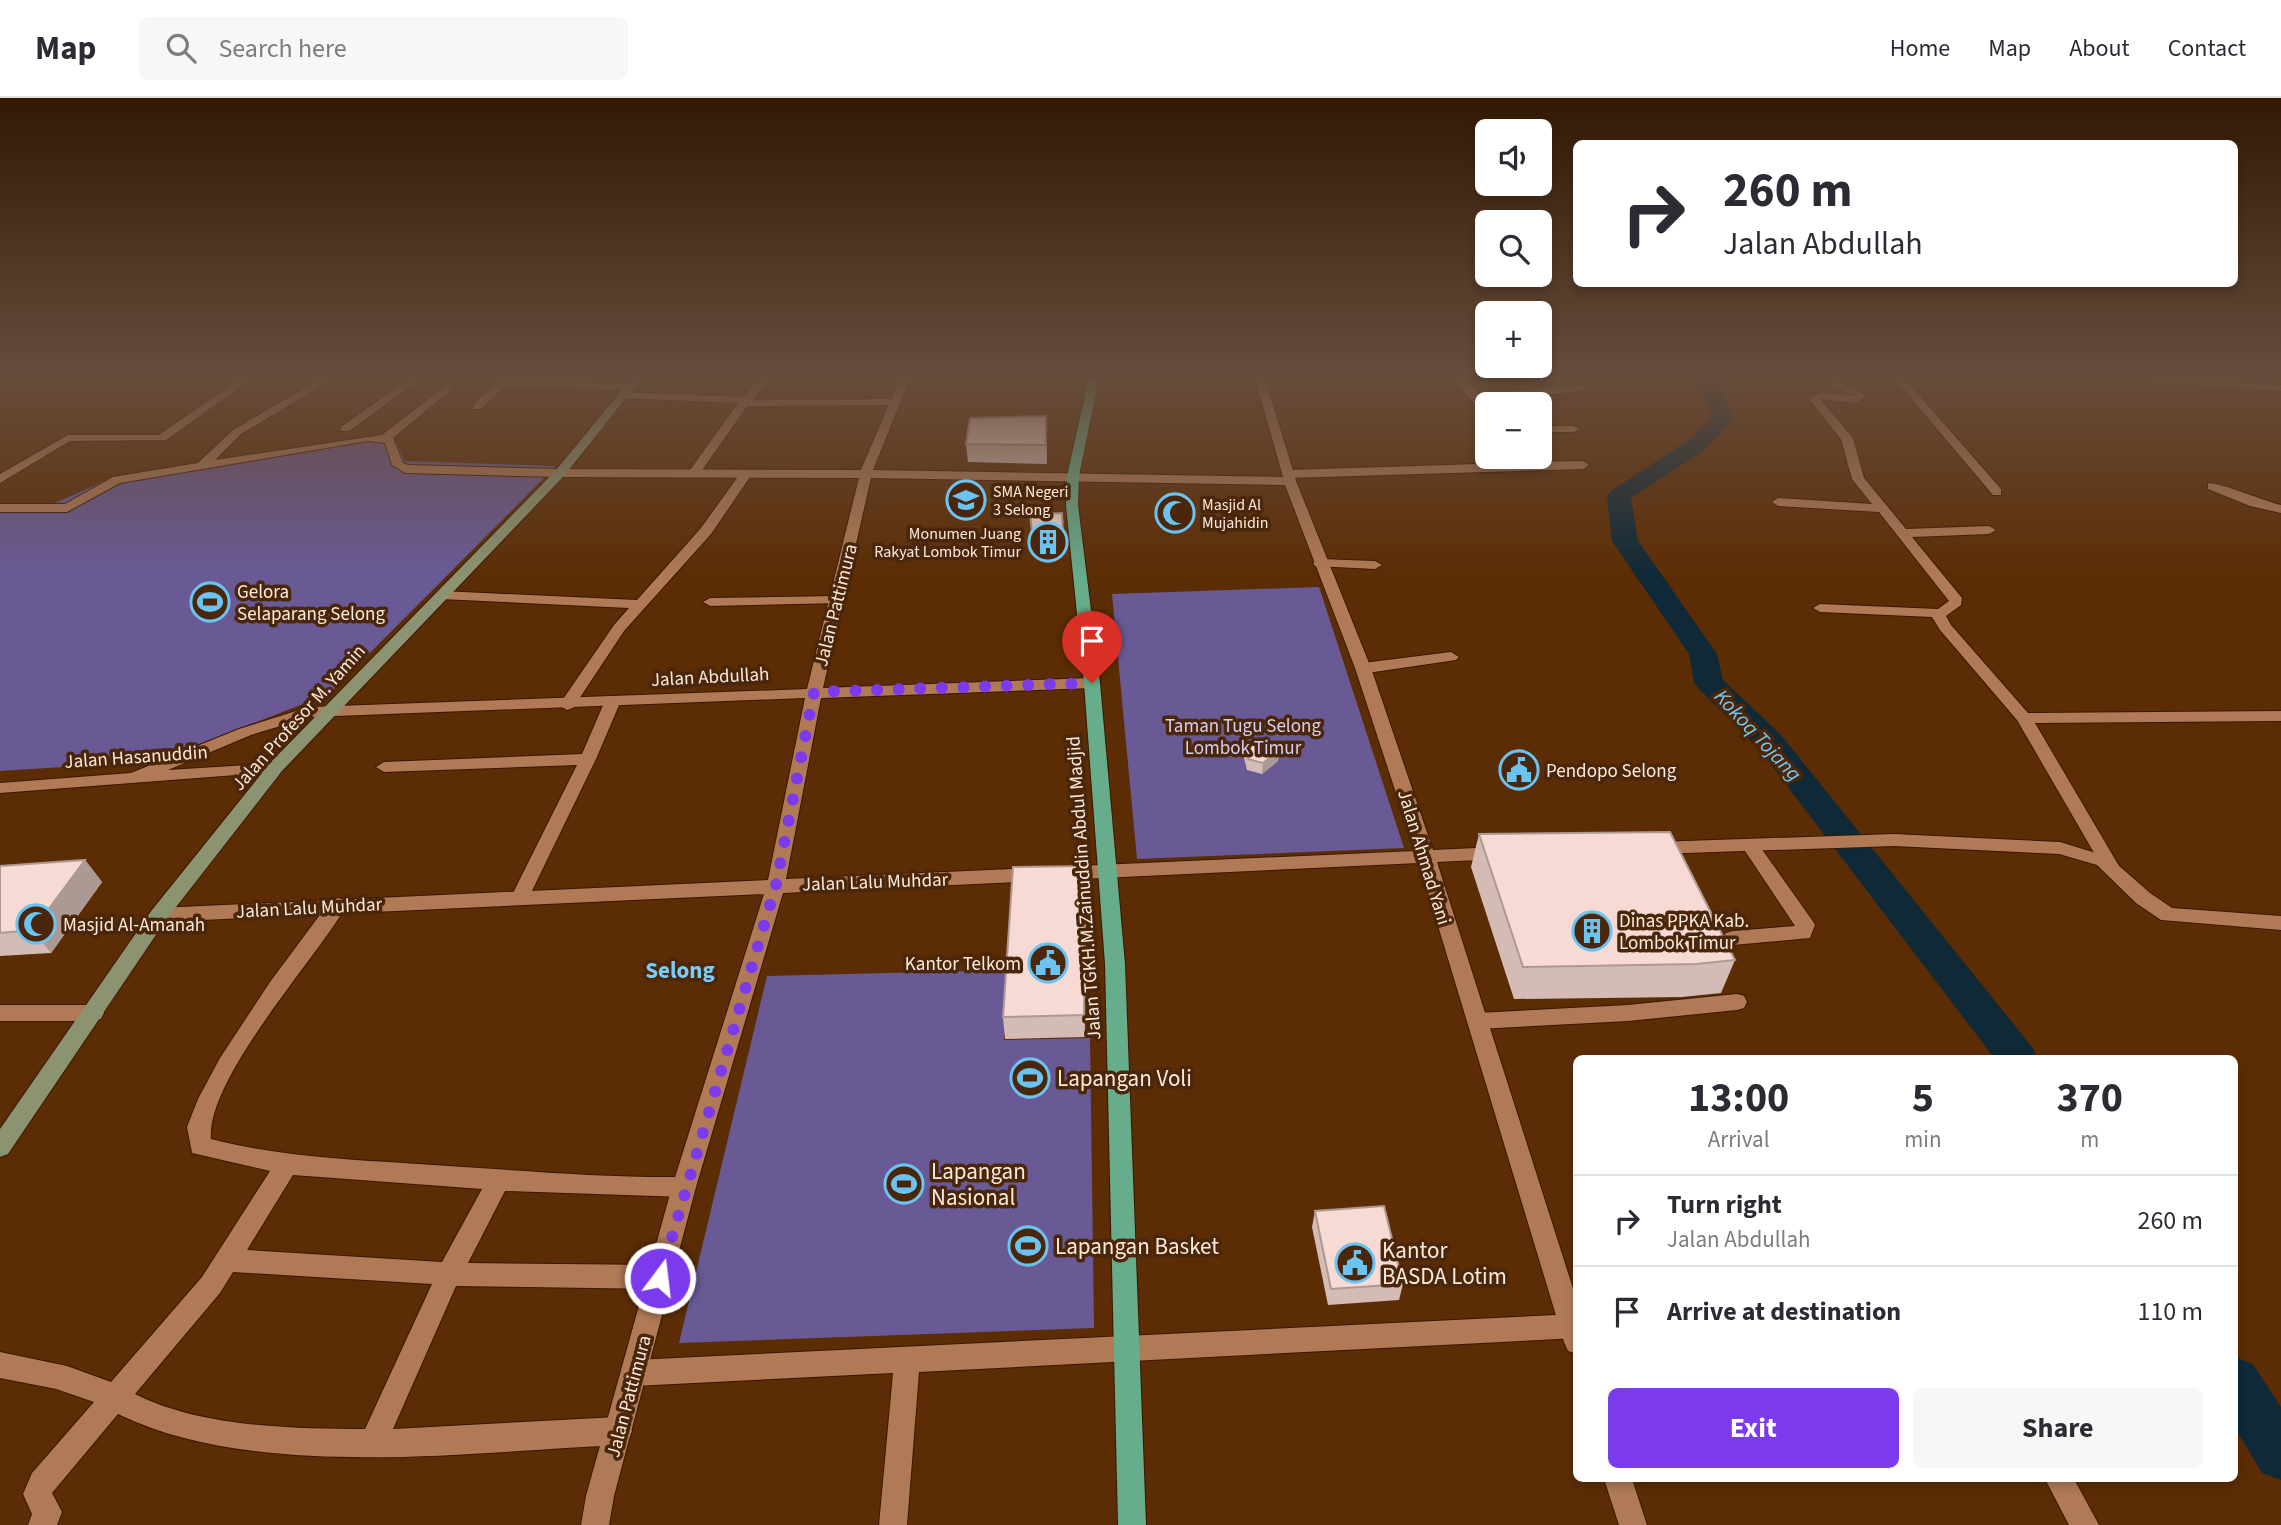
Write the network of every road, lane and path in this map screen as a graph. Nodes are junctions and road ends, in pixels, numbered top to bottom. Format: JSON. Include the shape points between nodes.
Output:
{"nodes":[{"id":1,"x":57,"y":445,"type":"edge"},
{"id":2,"x":222,"y":445,"type":"edge"},
{"id":3,"x":329,"y":445,"type":"edge"},
{"id":4,"x":391,"y":445,"type":"edge"},
{"id":5,"x":583,"y":445,"type":"edge"},
{"id":6,"x":715,"y":445,"type":"edge"},
{"id":7,"x":877,"y":445,"type":"edge"},
{"id":8,"x":1080,"y":445,"type":"edge"},
{"id":9,"x":1280,"y":445,"type":"edge"},
{"id":10,"x":1851,"y":445,"type":"edge"},
{"id":11,"x":1956,"y":445,"type":"edge"},
{"id":12,"x":1552,"y":463,"type":"edge"},
{"id":13,"x":1475,"y":464,"type":"edge"},
{"id":14,"x":1583,"y":465,"type":"dead end"},
{"id":15,"x":202,"y":466,"type":"junction"},
{"id":16,"x":560,"y":473,"type":"junction"},
{"id":17,"x":694,"y":473,"type":"junction"},
{"id":18,"x":746,"y":474,"type":"junction"},
{"id":19,"x":866,"y":474,"type":"junction"},
{"id":20,"x":1073,"y":476,"type":"junction"},
{"id":21,"x":1289,"y":477,"type":"junction"},
{"id":22,"x":0,"y":479,"type":"edge"},
{"id":23,"x":2212,"y":486,"type":"dead end"},
{"id":24,"x":1997,"y":492,"type":"dead end"},
{"id":25,"x":1778,"y":502,"type":"dead end"},
{"id":26,"x":0,"y":508,"type":"edge"},
{"id":27,"x":1884,"y":509,"type":"junction"},
{"id":28,"x":2281,"y":509,"type":"edge"},
{"id":29,"x":1989,"y":530,"type":"dead end"},
{"id":30,"x":1903,"y":533,"type":"junction"},
{"id":31,"x":1320,"y":563,"type":"junction"},
{"id":32,"x":1374,"y":565,"type":"dead end"},
{"id":33,"x":441,"y":595,"type":"junction"},
{"id":34,"x":836,"y":600,"type":"junction"},
{"id":35,"x":710,"y":602,"type":"dead end"},
{"id":36,"x":639,"y":604,"type":"junction"},
{"id":37,"x":1820,"y":608,"type":"dead end"},
{"id":38,"x":1940,"y":612,"type":"junction"},
{"id":39,"x":1451,"y":657,"type":"dead end"},
{"id":40,"x":1363,"y":668,"type":"junction"},
{"id":41,"x":1092,"y":683,"type":"junction"},
{"id":42,"x":814,"y":692,"type":"junction"},
{"id":43,"x":612,"y":703,"type":"junction"},
{"id":44,"x":566,"y":705,"type":"junction"},
{"id":45,"x":330,"y":711,"type":"junction"},
{"id":46,"x":2281,"y":716,"type":"edge"},
{"id":47,"x":2024,"y":718,"type":"junction"},
{"id":48,"x":588,"y":760,"type":"junction"},
{"id":49,"x":275,"y":766,"type":"junction"},
{"id":50,"x":384,"y":766,"type":"dead end"},
{"id":51,"x":136,"y":777,"type":"junction"},
{"id":52,"x":0,"y":788,"type":"edge"},
{"id":53,"x":1750,"y":845,"type":"junction"},
{"id":54,"x":1642,"y":848,"type":"edge"},
{"id":55,"x":1519,"y":853,"type":"edge"},
{"id":56,"x":1424,"y":856,"type":"junction"},
{"id":57,"x":2110,"y":866,"type":"junction"},
{"id":58,"x":1109,"y":873,"type":"junction"},
{"id":59,"x":776,"y":885,"type":"junction"},
{"id":60,"x":520,"y":897,"type":"junction"},
{"id":61,"x":338,"y":905,"type":"junction"},
{"id":62,"x":159,"y":915,"type":"junction"},
{"id":63,"x":2281,"y":923,"type":"edge"},
{"id":64,"x":1733,"y":938,"type":"dead end"},
{"id":65,"x":1737,"y":1002,"type":"dead end"},
{"id":66,"x":0,"y":1013,"type":"edge"},
{"id":67,"x":94,"y":1013,"type":"junction"},
{"id":68,"x":1477,"y":1021,"type":"junction"},
{"id":69,"x":0,"y":1147,"type":"edge"},
{"id":70,"x":287,"y":1164,"type":"junction"},
{"id":71,"x":499,"y":1180,"type":"junction"},
{"id":72,"x":684,"y":1187,"type":"junction"},
{"id":73,"x":228,"y":1260,"type":"junction"},
{"id":74,"x":449,"y":1274,"type":"junction"},
{"id":75,"x":660,"y":1278,"type":"junction"},
{"id":76,"x":1573,"y":1326,"type":"edge"},
{"id":77,"x":1573,"y":1332,"type":"edge"},
{"id":78,"x":1128,"y":1348,"type":"junction"},
{"id":79,"x":907,"y":1359,"type":"junction"},
{"id":80,"x":0,"y":1365,"type":"edge"},
{"id":81,"x":634,"y":1373,"type":"junction"},
{"id":82,"x":117,"y":1398,"type":"junction"},
{"id":83,"x":618,"y":1431,"type":"junction"},
{"id":84,"x":374,"y":1441,"type":"junction"},
{"id":85,"x":1620,"y":1482,"type":"edge"},
{"id":86,"x":2061,"y":1482,"type":"edge"},
{"id":87,"x":43,"y":1525,"type":"edge"},
{"id":88,"x":595,"y":1525,"type":"edge"},
{"id":89,"x":893,"y":1525,"type":"edge"},
{"id":90,"x":1132,"y":1525,"type":"edge"},
{"id":91,"x":1633,"y":1525,"type":"edge"},
{"id":92,"x":2085,"y":1525,"type":"edge"}],
"edges":[{"from":1,"to":22,"type":"street"},
{"from":2,"to":15,"type":"street"},
{"from":3,"to":15,"type":"street"},
{"from":4,"to":16,"type":"street","via":[[398,465],[409,470]]},
{"from":5,"to":16,"type":"main road","name":"Jalan Profesor M. Yamin"},
{"from":6,"to":17,"type":"street"},
{"from":7,"to":19,"type":"street","name":"Jalan Pattimura"},
{"from":8,"to":20,"type":"main road","name":"Jalan TGKH.M.Zainuddin Abdul Madjid"},
{"from":9,"to":21,"type":"street","name":"Jalan Ahmad Yani"},
{"from":10,"to":27,"type":"street","via":[[1855,474]]},
{"from":11,"to":24,"type":"street"},
{"from":12,"to":14,"type":"street"},
{"from":13,"to":21,"type":"street"},
{"from":15,"to":26,"type":"street","via":[[113,481],[67,508]]},
{"from":16,"to":17,"type":"street"},
{"from":16,"to":33,"type":"main road","name":"Jalan Profesor M. Yamin"},
{"from":17,"to":18,"type":"street"},
{"from":18,"to":19,"type":"street"},
{"from":18,"to":36,"type":"street","via":[[706,531]]},
{"from":19,"to":20,"type":"street"},
{"from":19,"to":34,"type":"street","name":"Jalan Pattimura"},
{"from":20,"to":21,"type":"street"},
{"from":20,"to":41,"type":"main road","name":"Jalan TGKH.M.Zainuddin Abdul Madjid","via":[[1073,529]]},
{"from":21,"to":31,"type":"street","name":"Jalan Ahmad Yani"},
{"from":23,"to":28,"type":"street"},
{"from":25,"to":27,"type":"street"},
{"from":27,"to":30,"type":"street"},
{"from":29,"to":30,"type":"street"},
{"from":30,"to":38,"type":"street","via":[[1955,598],[1956,602]]},
{"from":31,"to":32,"type":"street"},
{"from":31,"to":40,"type":"street","name":"Jalan Ahmad Yani"},
{"from":33,"to":36,"type":"street"},
{"from":33,"to":45,"type":"main road","name":"Jalan Profesor M. Yamin"},
{"from":34,"to":35,"type":"street"},
{"from":34,"to":42,"type":"street","name":"Jalan Pattimura"},
{"from":36,"to":44,"type":"street"},
{"from":37,"to":38,"type":"street"},
{"from":38,"to":47,"type":"street","via":[[1945,627]]},
{"from":39,"to":40,"type":"street"},
{"from":40,"to":56,"type":"street","name":"Jalan Ahmad Yani"},
{"from":41,"to":42,"type":"street","name":"Jalan Abdullah"},
{"from":41,"to":58,"type":"main road","name":"Jalan TGKH.M.Zainuddin Abdul Madjid"},
{"from":42,"to":43,"type":"street","name":"Jalan Abdullah"},
{"from":42,"to":59,"type":"street","name":"Jalan Pattimura"},
{"from":43,"to":44,"type":"street","name":"Jalan Abdullah"},
{"from":43,"to":48,"type":"street"},
{"from":44,"to":45,"type":"street","name":"Jalan Abdullah"},
{"from":45,"to":49,"type":"main road","name":"Jalan Profesor M. Yamin"},
{"from":45,"to":51,"type":"street","name":"Jalan Abdullah","via":[[274,721]]},
{"from":46,"to":47,"type":"street"},
{"from":47,"to":57,"type":"street"},
{"from":48,"to":50,"type":"street"},
{"from":48,"to":60,"type":"street"},
{"from":49,"to":51,"type":"street","name":"Jalan Hasanuddin"},
{"from":49,"to":62,"type":"main road","name":"Jalan Profesor M. Yamin"},
{"from":51,"to":52,"type":"street","name":"Jalan Hasanuddin"},
{"from":53,"to":54,"type":"street"},
{"from":53,"to":57,"type":"street","via":[[1894,841],[2060,848],[2094,856]]},
{"from":53,"to":64,"type":"street","via":[[1805,925],[1803,933],[1791,936]]},
{"from":55,"to":56,"type":"street","name":"Jalan Lalu Muhdar"},
{"from":56,"to":58,"type":"street","name":"Jalan Lalu Muhdar"},
{"from":56,"to":68,"type":"street","name":"Jalan Ahmad Yani"},
{"from":57,"to":63,"type":"street","via":[[2168,915]]},
{"from":58,"to":59,"type":"street","name":"Jalan Lalu Muhdar"},
{"from":58,"to":78,"type":"main road","name":"Jalan TGKH.M.Zainuddin Abdul Madjid"},
{"from":59,"to":60,"type":"street","name":"Jalan Lalu Muhdar"},
{"from":59,"to":72,"type":"street","name":"Jalan Pattimura"},
{"from":60,"to":61,"type":"street","name":"Jalan Lalu Muhdar"},
{"from":61,"to":62,"type":"street","name":"Jalan Lalu Muhdar"},
{"from":61,"to":70,"type":"street","via":[[230,1059],[196,1132],[200,1146],[248,1160]]},
{"from":62,"to":67,"type":"main road","name":"Jalan Profesor M. Yamin"},
{"from":65,"to":68,"type":"street"},
{"from":66,"to":67,"type":"street"},
{"from":67,"to":69,"type":"main road","name":"Jalan Profesor M. Yamin"},
{"from":68,"to":76,"type":"street","name":"Jalan Ahmad Yani"},
{"from":70,"to":71,"type":"street"},
{"from":70,"to":73,"type":"street"},
{"from":71,"to":72,"type":"street"},
{"from":71,"to":74,"type":"street"},
{"from":72,"to":75,"type":"street","name":"Jalan Pattimura"},
{"from":73,"to":74,"type":"street"},
{"from":73,"to":82,"type":"street"},
{"from":74,"to":75,"type":"street"},
{"from":74,"to":84,"type":"street"},
{"from":75,"to":81,"type":"street","name":"Jalan Pattimura"},
{"from":77,"to":78,"type":"street"},
{"from":78,"to":79,"type":"street"},
{"from":78,"to":90,"type":"main road","name":"Jalan TGKH.M.Zainuddin Abdul Madjid"},
{"from":79,"to":81,"type":"street"},
{"from":79,"to":89,"type":"street"},
{"from":80,"to":82,"type":"street","via":[[84,1385]]},
{"from":81,"to":83,"type":"street","name":"Jalan Pattimura"},
{"from":82,"to":84,"type":"street","via":[[134,1410],[175,1423],[278,1440]]},
{"from":82,"to":87,"type":"street","via":[[42,1483],[37,1496],[48,1513]]},
{"from":83,"to":84,"type":"street"},
{"from":83,"to":88,"type":"street","name":"Jalan Pattimura"},
{"from":85,"to":91,"type":"street"},
{"from":86,"to":92,"type":"street"}]}
